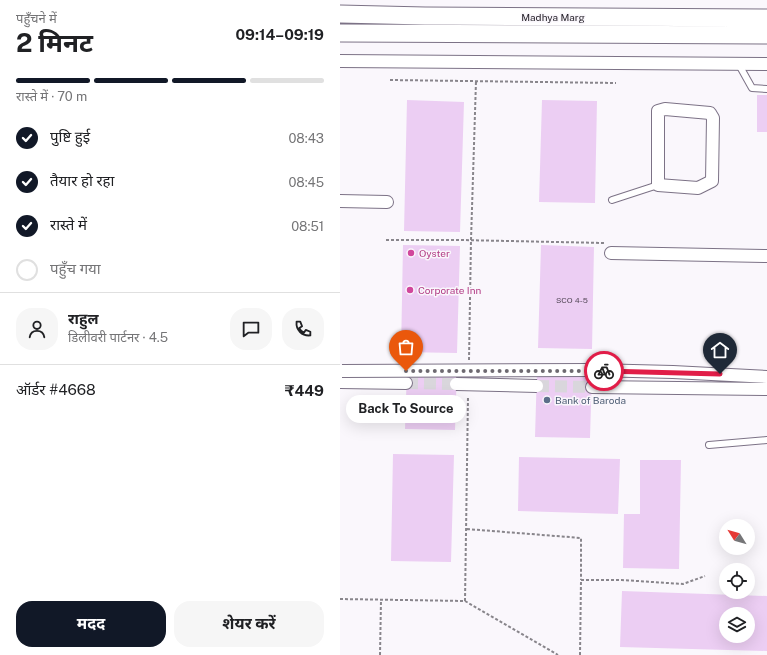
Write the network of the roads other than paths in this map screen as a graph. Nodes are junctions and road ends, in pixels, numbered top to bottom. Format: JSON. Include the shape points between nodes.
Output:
{"nodes":[{"id":1,"x":340,"y":14,"type":"edge"},
{"id":2,"x":767,"y":18,"type":"edge"},
{"id":3,"x":340,"y":33,"type":"edge"},
{"id":4,"x":767,"y":35,"type":"edge"},
{"id":5,"x":340,"y":61,"type":"edge"},
{"id":6,"x":738,"y":63,"type":"junction"},
{"id":7,"x":767,"y":64,"type":"edge"},
{"id":8,"x":767,"y":89,"type":"edge"},
{"id":9,"x":658,"y":185,"type":"junction"},
{"id":10,"x":612,"y":200,"type":"dead end"},
{"id":11,"x":340,"y":201,"type":"edge"},
{"id":12,"x":387,"y":202,"type":"dead end"},
{"id":13,"x":608,"y":248,"type":"road end"},
{"id":14,"x":767,"y":256,"type":"edge"},
{"id":15,"x":341,"y":375,"type":"edge"},
{"id":16,"x":767,"y":376,"type":"edge"},
{"id":17,"x":406,"y":383,"type":"tunnel mouth"},
{"id":18,"x":456,"y":384,"type":"tunnel mouth"},
{"id":19,"x":536,"y":386,"type":"tunnel mouth"},
{"id":20,"x":592,"y":387,"type":"tunnel mouth"},
{"id":21,"x":767,"y":389,"type":"edge"},
{"id":22,"x":767,"y":440,"type":"edge"},
{"id":23,"x":709,"y":445,"type":"dead end"}],
"edges":[{"from":1,"to":2,"type":"main road","name":"Madhya Marg"},
{"from":3,"to":4,"type":"main road","name":"Madhya Marg"},
{"from":5,"to":6,"type":"street"},
{"from":6,"to":7,"type":"street"},
{"from":6,"to":8,"type":"lane","via":[[752,88]]},
{"from":9,"to":9,"type":"street","via":[[658,111],[665,109],[710,113],[713,118],[712,181],[698,188]]},
{"from":9,"to":10,"type":"lane"},
{"from":11,"to":12,"type":"street"},
{"from":13,"to":14,"type":"street"},
{"from":15,"to":16,"type":"street","bridge":true,"via":[[593,370]]},
{"from":15,"to":17,"type":"street"},
{"from":18,"to":19,"type":"street","bridge":true},
{"from":20,"to":21,"type":"street"},
{"from":22,"to":23,"type":"lane"}]}
